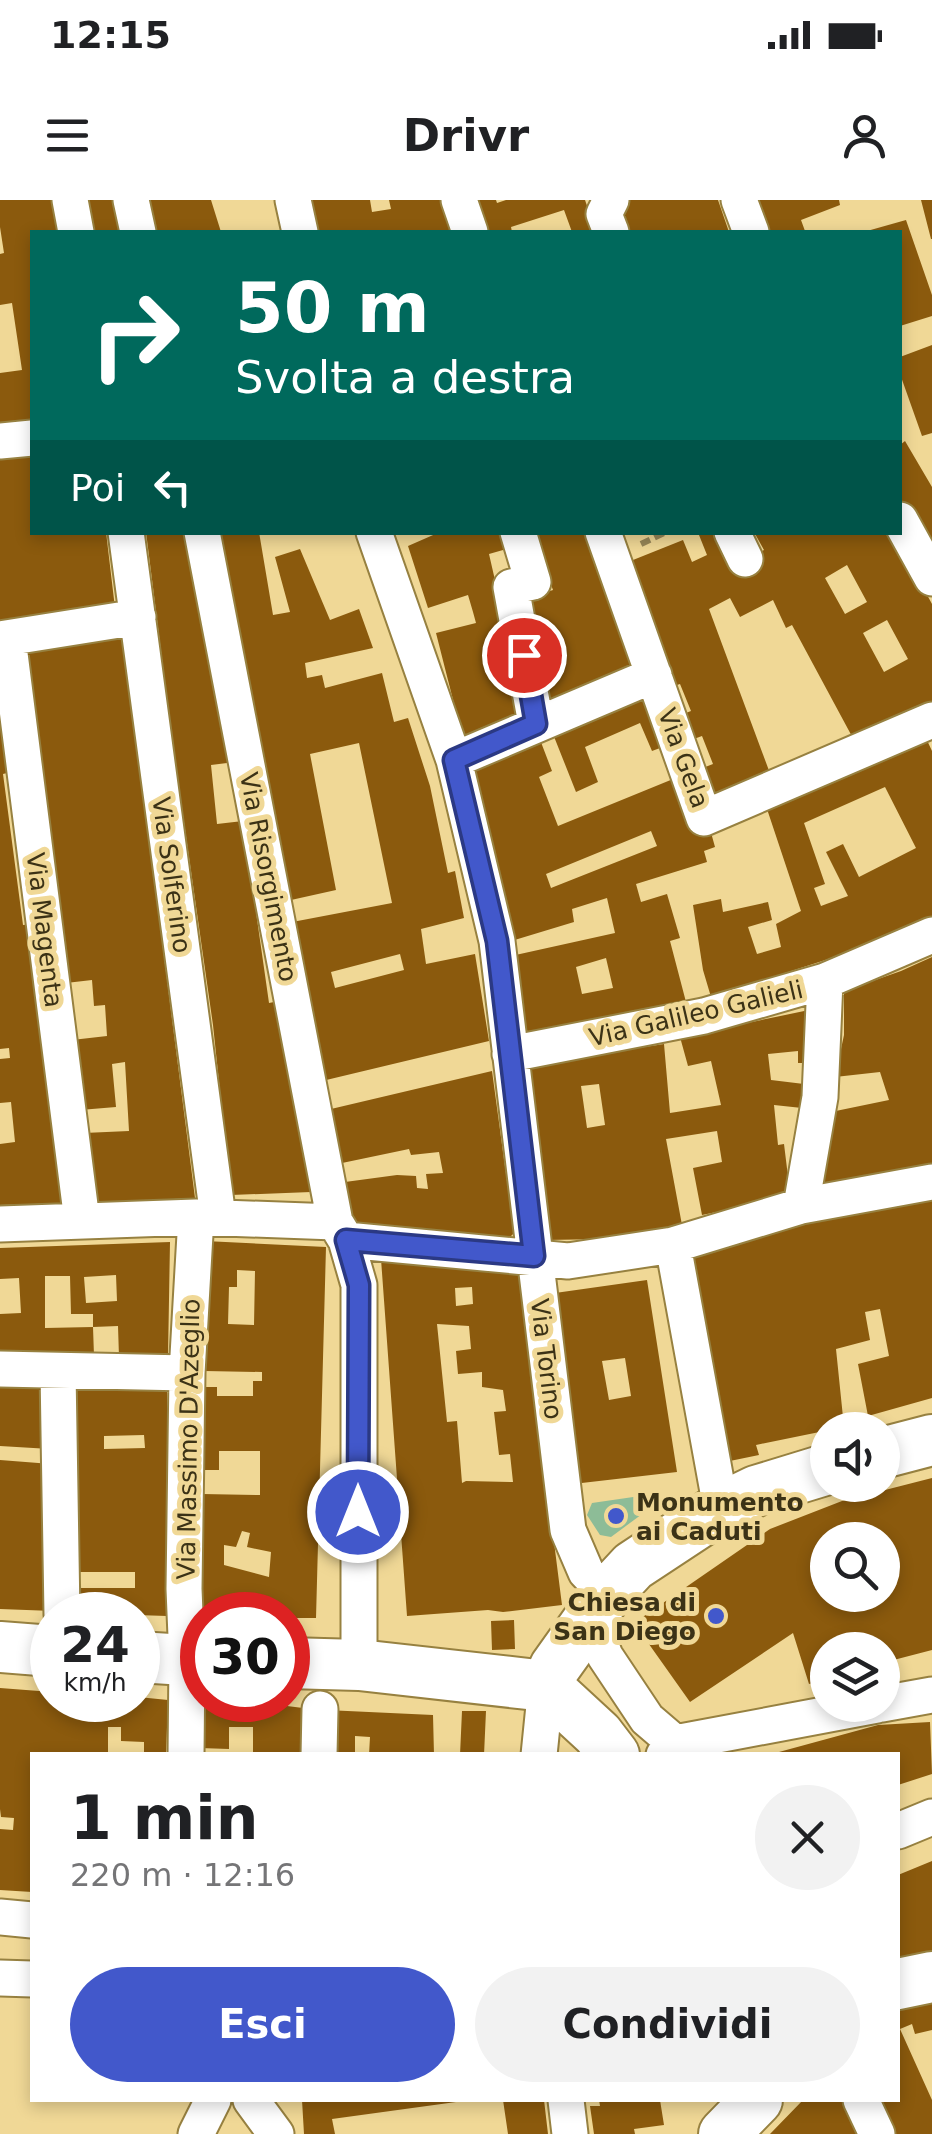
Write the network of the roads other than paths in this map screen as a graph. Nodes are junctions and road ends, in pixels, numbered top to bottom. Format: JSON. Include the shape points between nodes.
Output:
{"nodes":[{"id":1,"x":70,"y":200,"type":"edge"},
{"id":2,"x":131,"y":200,"type":"edge"},
{"id":3,"x":294,"y":200,"type":"edge"},
{"id":4,"x":458,"y":200,"type":"edge"},
{"id":5,"x":611,"y":200,"type":"edge"},
{"id":6,"x":738,"y":200,"type":"edge"},
{"id":7,"x":76,"y":230,"type":"edge"},
{"id":8,"x":138,"y":230,"type":"edge"},
{"id":9,"x":300,"y":230,"type":"edge"},
{"id":10,"x":469,"y":230,"type":"edge"},
{"id":11,"x":610,"y":230,"type":"edge"},
{"id":12,"x":750,"y":230,"type":"edge"},
{"id":13,"x":30,"y":438,"type":"edge"},
{"id":14,"x":0,"y":441,"type":"edge"},
{"id":15,"x":902,"y":524,"type":"edge"},
{"id":16,"x":126,"y":535,"type":"edge"},
{"id":17,"x":203,"y":535,"type":"edge"},
{"id":18,"x":375,"y":535,"type":"edge"},
{"id":19,"x":519,"y":535,"type":"edge"},
{"id":20,"x":604,"y":535,"type":"edge"},
{"id":21,"x":932,"y":578,"type":"edge"},
{"id":22,"x":138,"y":618,"type":"junction"},
{"id":23,"x":4,"y":639,"type":"edge"},
{"id":24,"x":654,"y":675,"type":"junction"},
{"id":25,"x":927,"y":722,"type":"edge"},
{"id":26,"x":536,"y":724,"type":"junction"},
{"id":27,"x":454,"y":760,"type":"junction"},
{"id":28,"x":932,"y":935,"type":"edge"},
{"id":29,"x":825,"y":981,"type":"junction"},
{"id":30,"x":510,"y":1054,"type":"junction"},
{"id":31,"x":932,"y":1182,"type":"edge"},
{"id":32,"x":801,"y":1206,"type":"junction"},
{"id":33,"x":207,"y":1217,"type":"junction"},
{"id":34,"x":82,"y":1221,"type":"junction"},
{"id":35,"x":0,"y":1224,"type":"edge"},
{"id":36,"x":340,"y":1231,"type":"junction"},
{"id":37,"x":673,"y":1245,"type":"junction"},
{"id":38,"x":534,"y":1256,"type":"junction"},
{"id":39,"x":0,"y":1369,"type":"edge"},
{"id":40,"x":58,"y":1370,"type":"junction"},
{"id":41,"x":186,"y":1374,"type":"junction"},
{"id":42,"x":932,"y":1440,"type":"edge"},
{"id":43,"x":900,"y":1448,"type":"edge"},
{"id":44,"x":810,"y":1474,"type":"edge"},
{"id":45,"x":721,"y":1508,"type":"junction"},
{"id":46,"x":62,"y":1592,"type":"edge"},
{"id":47,"x":184,"y":1592,"type":"edge"},
{"id":48,"x":599,"y":1606,"type":"junction"},
{"id":49,"x":0,"y":1648,"type":"edge"},
{"id":50,"x":30,"y":1650,"type":"edge"},
{"id":51,"x":310,"y":1664,"type":"edge"},
{"id":52,"x":359,"y":1665,"type":"junction"},
{"id":53,"x":546,"y":1686,"type":"junction"},
{"id":54,"x":931,"y":1695,"type":"edge"},
{"id":55,"x":900,"y":1700,"type":"edge"},
{"id":56,"x":320,"y":1709,"type":"dead end"},
{"id":57,"x":810,"y":1719,"type":"edge"},
{"id":58,"x":189,"y":1722,"type":"edge"},
{"id":59,"x":670,"y":1749,"type":"edge"},
{"id":60,"x":186,"y":1752,"type":"edge"},
{"id":61,"x":319,"y":1752,"type":"edge"},
{"id":62,"x":538,"y":1752,"type":"edge"},
{"id":63,"x":612,"y":1752,"type":"edge"},
{"id":64,"x":932,"y":1817,"type":"edge"},
{"id":65,"x":900,"y":1829,"type":"edge"},
{"id":66,"x":0,"y":1917,"type":"edge"},
{"id":67,"x":30,"y":1920,"type":"edge"},
{"id":68,"x":932,"y":1977,"type":"edge"},
{"id":69,"x":0,"y":1978,"type":"edge"},
{"id":70,"x":30,"y":1979,"type":"edge"},
{"id":71,"x":900,"y":1984,"type":"edge"},
{"id":72,"x":212,"y":2102,"type":"edge"},
{"id":73,"x":252,"y":2102,"type":"edge"},
{"id":74,"x":566,"y":2102,"type":"edge"},
{"id":75,"x":703,"y":2102,"type":"edge"},
{"id":76,"x":755,"y":2102,"type":"edge"},
{"id":77,"x":862,"y":2102,"type":"edge"},
{"id":78,"x":196,"y":2134,"type":"edge"},
{"id":79,"x":276,"y":2134,"type":"edge"},
{"id":80,"x":570,"y":2134,"type":"edge"},
{"id":81,"x":702,"y":2134,"type":"edge"},
{"id":82,"x":724,"y":2134,"type":"edge"},
{"id":83,"x":877,"y":2134,"type":"edge"}],
"edges":[{"from":1,"to":7,"type":"street"},
{"from":2,"to":8,"type":"street"},
{"from":3,"to":9,"type":"street"},
{"from":4,"to":10,"type":"street"},
{"from":5,"to":11,"type":"street","via":[[604,214]]},
{"from":6,"to":12,"type":"street"},
{"from":13,"to":14,"type":"street"},
{"from":15,"to":21,"type":"street"},
{"from":16,"to":22,"type":"street","name":"Via Solferino"},
{"from":17,"to":36,"type":"street","name":"Via Risorgimento"},
{"from":18,"to":27,"type":"street","name":"Via Torino"},
{"from":19,"to":26,"type":"street","via":[[533,582],[511,586]]},
{"from":20,"to":24,"type":"street","name":"Via Gela"},
{"from":22,"to":23,"type":"street"},
{"from":22,"to":33,"type":"street","name":"Via Solferino"},
{"from":23,"to":34,"type":"street","name":"Via Magenta"},
{"from":24,"to":25,"type":"street","name":"Via Gela","via":[[704,818]]},
{"from":24,"to":26,"type":"street"},
{"from":26,"to":27,"type":"street"},
{"from":27,"to":30,"type":"street","name":"Via Torino","via":[[497,941]]},
{"from":28,"to":29,"type":"street","name":"Via Galileo Galieli"},
{"from":29,"to":30,"type":"street","name":"Via Galileo Galieli","via":[[704,1016]]},
{"from":29,"to":32,"type":"street","via":[[820,1097]]},
{"from":30,"to":38,"type":"street","name":"Via Torino"},
{"from":31,"to":32,"type":"street"},
{"from":32,"to":37,"type":"street"},
{"from":33,"to":34,"type":"street"},
{"from":33,"to":36,"type":"street"},
{"from":33,"to":41,"type":"street","name":"Via Massimo D'Azeglio"},
{"from":34,"to":35,"type":"street"},
{"from":36,"to":38,"type":"street"},
{"from":36,"to":52,"type":"street","name":"Via Risorgimento","via":[[359,1285]]},
{"from":37,"to":38,"type":"street","via":[[568,1260]]},
{"from":37,"to":45,"type":"street"},
{"from":38,"to":48,"type":"street","name":"Via Torino","via":[[568,1530]]},
{"from":39,"to":40,"type":"street"},
{"from":40,"to":41,"type":"street"},
{"from":40,"to":46,"type":"street"},
{"from":41,"to":47,"type":"street","name":"Via Massimo D'Azeglio"},
{"from":42,"to":43,"type":"street"},
{"from":44,"to":45,"type":"street"},
{"from":45,"to":48,"type":"street","via":[[633,1566]]},
{"from":48,"to":53,"type":"street"},
{"from":48,"to":59,"type":"street","name":"Via Torino","via":[[605,1656]]},
{"from":49,"to":50,"type":"street"},
{"from":51,"to":52,"type":"street"},
{"from":52,"to":53,"type":"street"},
{"from":53,"to":62,"type":"street"},
{"from":53,"to":63,"type":"street"},
{"from":54,"to":55,"type":"street"},
{"from":56,"to":61,"type":"street"},
{"from":57,"to":59,"type":"street"},
{"from":58,"to":60,"type":"street","name":"Via Massimo D'Azeglio"},
{"from":64,"to":65,"type":"street"},
{"from":66,"to":67,"type":"street"},
{"from":68,"to":71,"type":"street"},
{"from":69,"to":70,"type":"street"},
{"from":72,"to":78,"type":"street"},
{"from":73,"to":79,"type":"street"},
{"from":74,"to":80,"type":"street"},
{"from":75,"to":81,"type":"street"},
{"from":76,"to":82,"type":"street"},
{"from":77,"to":83,"type":"street"}]}
